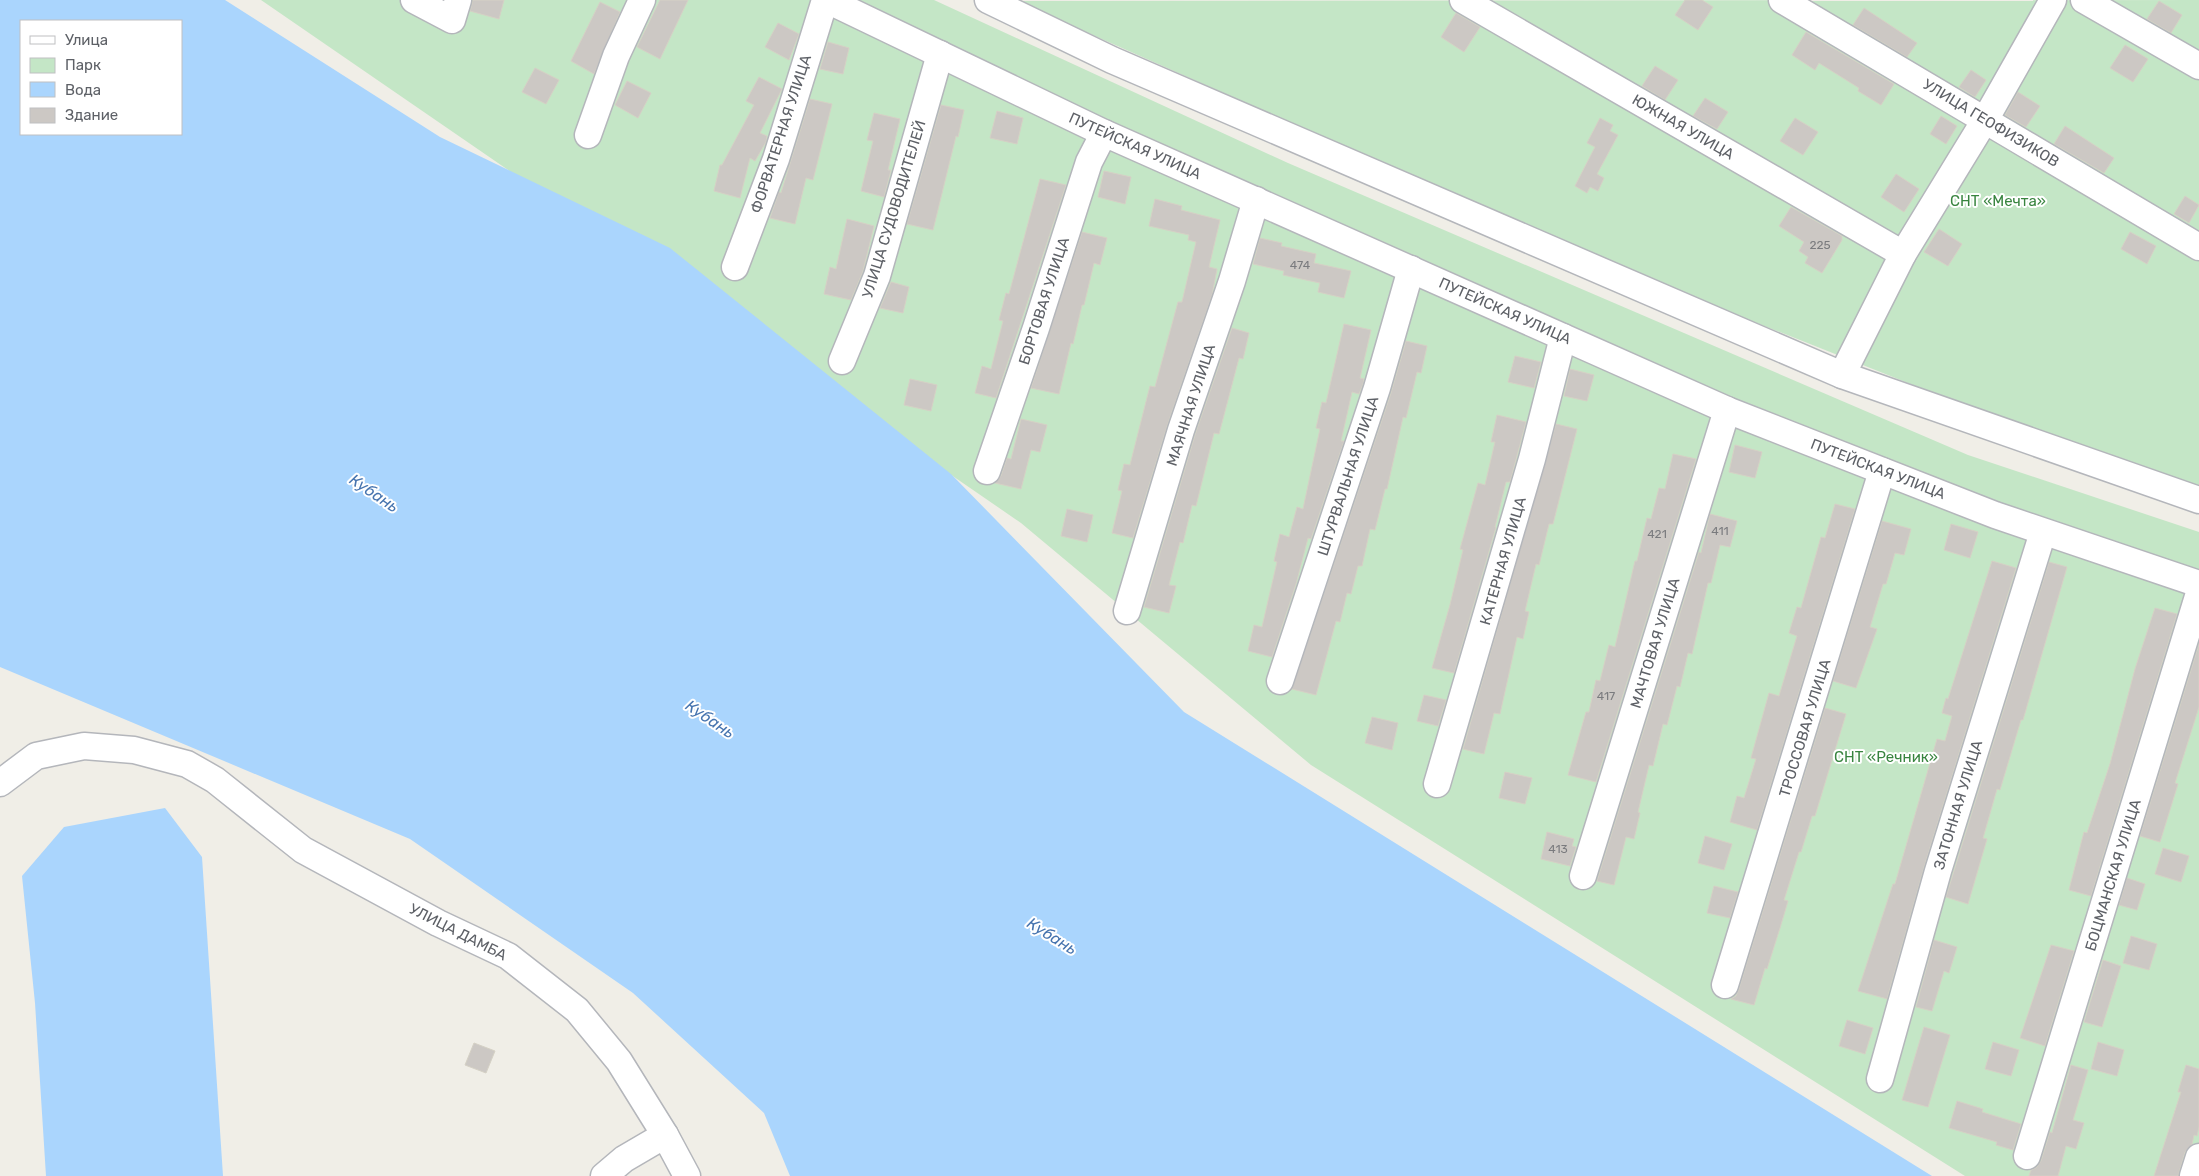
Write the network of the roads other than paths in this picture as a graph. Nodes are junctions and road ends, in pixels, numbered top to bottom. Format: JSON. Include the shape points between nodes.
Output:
{"nodes":[{"id":1,"x":414,"y":0,"type":"edge"},
{"id":2,"x":458,"y":0,"type":"edge"},
{"id":3,"x":642,"y":0,"type":"edge"},
{"id":4,"x":826,"y":0,"type":"edge"},
{"id":5,"x":988,"y":0,"type":"edge"},
{"id":6,"x":1463,"y":0,"type":"edge"},
{"id":7,"x":1782,"y":0,"type":"edge"},
{"id":8,"x":2053,"y":0,"type":"edge"},
{"id":9,"x":2084,"y":0,"type":"edge"},
{"id":10,"x":940,"y":54,"type":"junction"},
{"id":11,"x":2199,"y":66,"type":"edge"},
{"id":12,"x":1985,"y":120,"type":"junction"},
{"id":13,"x":1104,"y":133,"type":"junction"},
{"id":14,"x":588,"y":135,"type":"dead end"},
{"id":15,"x":1256,"y":200,"type":"junction"},
{"id":16,"x":2199,"y":247,"type":"edge"},
{"id":17,"x":1903,"y":254,"type":"junction"},
{"id":18,"x":735,"y":267,"type":"dead end"},
{"id":19,"x":1410,"y":269,"type":"junction"},
{"id":20,"x":1563,"y":337,"type":"junction"},
{"id":21,"x":842,"y":362,"type":"dead end"},
{"id":22,"x":1842,"y":375,"type":"junction"},
{"id":23,"x":1728,"y":410,"type":"junction"},
{"id":24,"x":987,"y":471,"type":"dead end"},
{"id":25,"x":1882,"y":471,"type":"junction"},
{"id":26,"x":2199,"y":500,"type":"edge"},
{"id":27,"x":2043,"y":532,"type":"junction"},
{"id":28,"x":2199,"y":584,"type":"edge"},
{"id":29,"x":2199,"y":594,"type":"edge"},
{"id":30,"x":1127,"y":611,"type":"dead end"},
{"id":31,"x":1280,"y":680,"type":"dead end"},
{"id":32,"x":0,"y":783,"type":"edge"},
{"id":33,"x":1437,"y":784,"type":"dead end"},
{"id":34,"x":1583,"y":876,"type":"dead end"},
{"id":35,"x":1725,"y":985,"type":"dead end"},
{"id":36,"x":1880,"y":1079,"type":"dead end"},
{"id":37,"x":666,"y":1135,"type":"junction"},
{"id":38,"x":2026,"y":1156,"type":"dead end"},
{"id":39,"x":2199,"y":1157,"type":"edge"},
{"id":40,"x":604,"y":1176,"type":"edge"},
{"id":41,"x":687,"y":1176,"type":"edge"},
{"id":42,"x":2193,"y":1176,"type":"edge"}],
"edges":[{"from":1,"to":2,"type":"street","via":[[452,20]]},
{"from":3,"to":14,"type":"street","via":[[616,56]]},
{"from":4,"to":10,"type":"street","name":"ПУТЕЙСКАЯ УЛИЦА"},
{"from":4,"to":18,"type":"street","name":"ФОРВАТЕРНАЯ УЛИЦА","via":[[776,159]]},
{"from":5,"to":22,"type":"street","via":[[1112,60]]},
{"from":6,"to":17,"type":"street","name":"ЮЖНАЯ УЛИЦА"},
{"from":7,"to":12,"type":"street","name":"УЛИЦА ГЕОФИЗИКОВ"},
{"from":8,"to":12,"type":"street"},
{"from":9,"to":11,"type":"street"},
{"from":10,"to":13,"type":"street","name":"ПУТЕЙСКАЯ УЛИЦА"},
{"from":10,"to":21,"type":"street","name":"УЛИЦА СУДОВОДИТЕЛЕЙ","via":[[877,276]]},
{"from":12,"to":16,"type":"street","name":"УЛИЦА ГЕОФИЗИКОВ"},
{"from":12,"to":17,"type":"street"},
{"from":13,"to":15,"type":"street","name":"ПУТЕЙСКАЯ УЛИЦА"},
{"from":13,"to":24,"type":"street","name":"БОРТОВАЯ УЛИЦА","via":[[1089,162]]},
{"from":15,"to":19,"type":"street","name":"ПУТЕЙСКАЯ УЛИЦА"},
{"from":15,"to":30,"type":"street","name":"МАЯЧНАЯ УЛИЦА","via":[[1181,430]]},
{"from":17,"to":22,"type":"street"},
{"from":19,"to":20,"type":"street","name":"ПУТЕЙСКАЯ УЛИЦА"},
{"from":19,"to":31,"type":"street","name":"ШТУРВАЛЬНАЯ УЛИЦА","via":[[1377,388]]},
{"from":20,"to":23,"type":"street","name":"ПУТЕЙСКАЯ УЛИЦА"},
{"from":20,"to":33,"type":"street","name":"КАТЕРНАЯ УЛИЦА","via":[[1532,459]]},
{"from":22,"to":26,"type":"street"},
{"from":23,"to":25,"type":"street","name":"ПУТЕЙСКАЯ УЛИЦА"},
{"from":23,"to":34,"type":"street","name":"МАЧТОВАЯ УЛИЦА"},
{"from":25,"to":27,"type":"street","name":"ПУТЕЙСКАЯ УЛИЦА"},
{"from":25,"to":35,"type":"street","name":"ТРОССОВАЯ УЛИЦА"},
{"from":27,"to":28,"type":"street","name":"ПУТЕЙСКАЯ УЛИЦА"},
{"from":27,"to":36,"type":"street","name":"ЗАТОННАЯ УЛИЦА","via":[[1938,871]]},
{"from":29,"to":38,"type":"street","name":"БОЦМАНСКАЯ УЛИЦА"},
{"from":32,"to":37,"type":"street","name":"УЛИЦА ДАМБА","via":[[36,756],[84,746],[134,750],[187,764],[215,780],[303,850],[438,923],[508,956],[577,1010],[619,1061]]},
{"from":37,"to":40,"type":"street","via":[[624,1158]]},
{"from":37,"to":41,"type":"street","name":"УЛИЦА ДАМБА"},
{"from":39,"to":42,"type":"street"}]}
